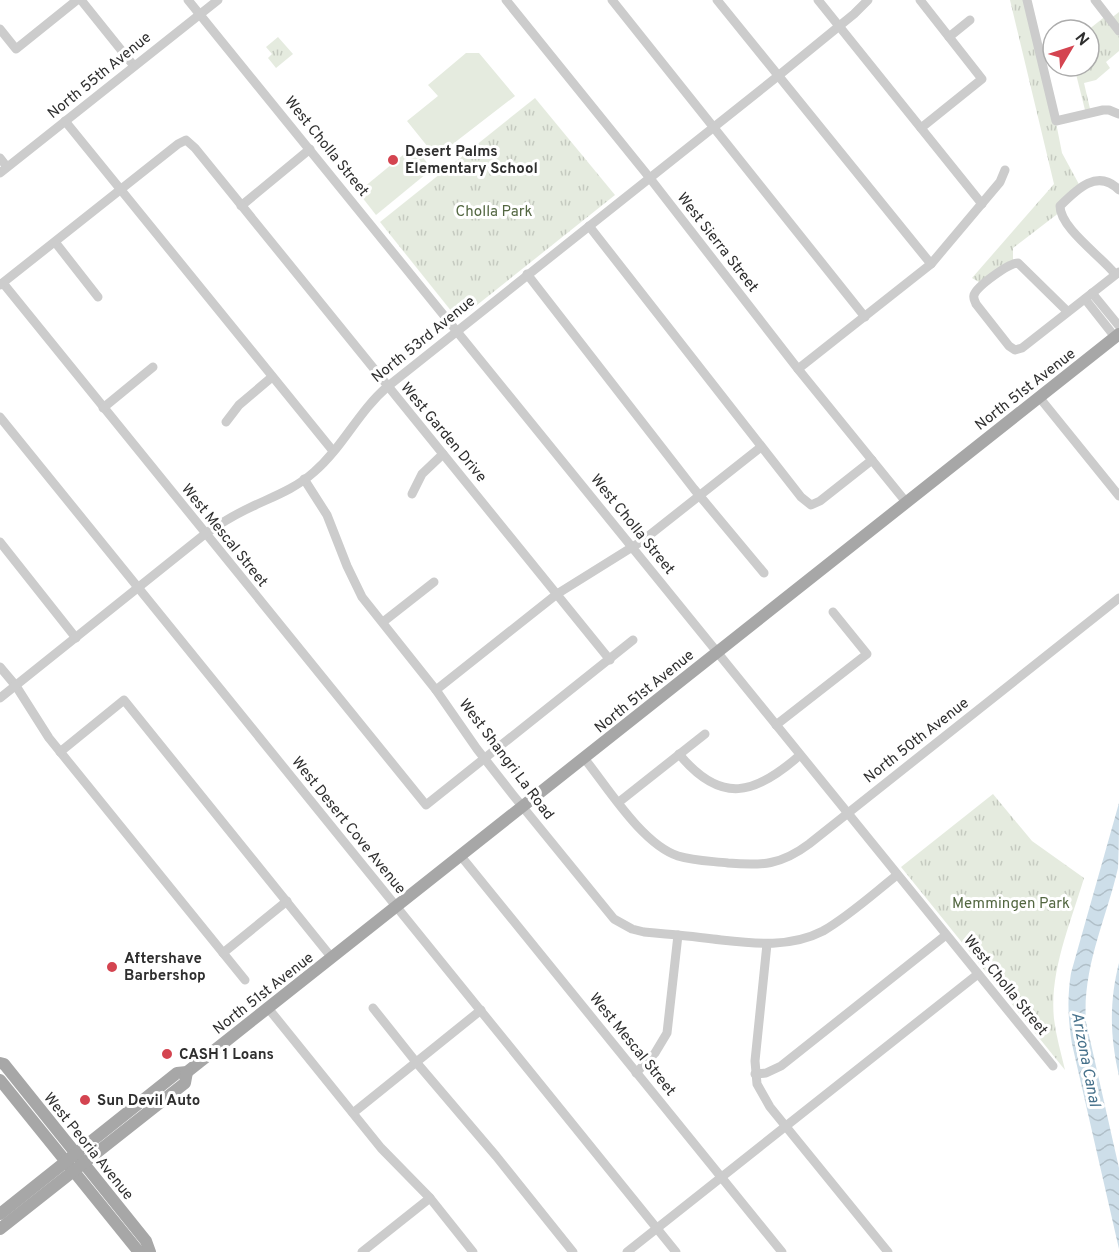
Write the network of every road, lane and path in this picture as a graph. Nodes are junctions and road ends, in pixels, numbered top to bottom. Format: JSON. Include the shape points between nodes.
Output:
{"nodes":[{"id":1,"x":79,"y":0,"type":"edge"},
{"id":2,"x":188,"y":0,"type":"edge"},
{"id":3,"x":218,"y":0,"type":"edge"},
{"id":4,"x":506,"y":0,"type":"edge"},
{"id":5,"x":612,"y":0,"type":"edge"},
{"id":6,"x":717,"y":0,"type":"edge"},
{"id":7,"x":818,"y":0,"type":"edge"},
{"id":8,"x":868,"y":0,"type":"edge"},
{"id":9,"x":920,"y":0,"type":"edge"},
{"id":10,"x":1095,"y":0,"type":"edge"},
{"id":11,"x":1030,"y":1,"type":"edge"},
{"id":12,"x":200,"y":14,"type":"junction"},
{"id":13,"x":970,"y":20,"type":"dead end"},
{"id":14,"x":839,"y":26,"type":"junction"},
{"id":15,"x":0,"y":29,"type":"edge"},
{"id":16,"x":1119,"y":31,"type":"edge"},
{"id":17,"x":949,"y":37,"type":"junction"},
{"id":18,"x":134,"y":66,"type":"junction"},
{"id":19,"x":778,"y":76,"type":"junction"},
{"id":20,"x":1119,"y":114,"type":"edge"},
{"id":21,"x":65,"y":121,"type":"junction"},
{"id":22,"x":714,"y":126,"type":"junction"},
{"id":23,"x":921,"y":128,"type":"junction"},
{"id":24,"x":310,"y":149,"type":"junction"},
{"id":25,"x":0,"y":158,"type":"edge"},
{"id":26,"x":4,"y":170,"type":"edge"},
{"id":27,"x":1005,"y":170,"type":"dead end"},
{"id":28,"x":649,"y":177,"type":"junction"},
{"id":29,"x":120,"y":189,"type":"junction"},
{"id":30,"x":1119,"y":190,"type":"edge"},
{"id":31,"x":982,"y":204,"type":"junction"},
{"id":32,"x":241,"y":206,"type":"junction"},
{"id":33,"x":588,"y":226,"type":"junction"},
{"id":34,"x":54,"y":242,"type":"junction"},
{"id":35,"x":931,"y":264,"type":"junction"},
{"id":36,"x":1117,"y":273,"type":"edge"},
{"id":37,"x":527,"y":274,"type":"junction"},
{"id":38,"x":1,"y":284,"type":"edge"},
{"id":39,"x":1088,"y":296,"type":"junction"},
{"id":40,"x":98,"y":297,"type":"dead end"},
{"id":41,"x":1068,"y":312,"type":"junction"},
{"id":42,"x":865,"y":317,"type":"junction"},
{"id":43,"x":457,"y":330,"type":"junction"},
{"id":44,"x":1118,"y":332,"type":"edge"},
{"id":45,"x":153,"y":367,"type":"dead end"},
{"id":46,"x":798,"y":369,"type":"junction"},
{"id":47,"x":272,"y":377,"type":"junction"},
{"id":48,"x":387,"y":387,"type":"junction"},
{"id":49,"x":1039,"y":397,"type":"junction"},
{"id":50,"x":103,"y":408,"type":"junction"},
{"id":51,"x":0,"y":417,"type":"edge"},
{"id":52,"x":226,"y":422,"type":"dead end"},
{"id":53,"x":761,"y":447,"type":"junction"},
{"id":54,"x":333,"y":451,"type":"junction"},
{"id":55,"x":443,"y":454,"type":"junction"},
{"id":56,"x":872,"y":460,"type":"junction"},
{"id":57,"x":304,"y":479,"type":"junction"},
{"id":58,"x":412,"y":494,"type":"dead end"},
{"id":59,"x":699,"y":496,"type":"junction"},
{"id":60,"x":1119,"y":496,"type":"edge"},
{"id":61,"x":906,"y":502,"type":"junction"},
{"id":62,"x":205,"y":534,"type":"junction"},
{"id":63,"x":0,"y":542,"type":"edge"},
{"id":64,"x":633,"y":548,"type":"junction"},
{"id":65,"x":764,"y":573,"type":"dead end"},
{"id":66,"x":434,"y":582,"type":"dead end"},
{"id":67,"x":139,"y":588,"type":"junction"},
{"id":68,"x":556,"y":594,"type":"junction"},
{"id":69,"x":1119,"y":598,"type":"edge"},
{"id":70,"x":833,"y":612,"type":"dead end"},
{"id":71,"x":383,"y":622,"type":"junction"},
{"id":72,"x":76,"y":638,"type":"junction"},
{"id":73,"x":633,"y":640,"type":"dead end"},
{"id":74,"x":717,"y":652,"type":"junction"},
{"id":75,"x":610,"y":660,"type":"junction"},
{"id":76,"x":0,"y":667,"type":"edge"},
{"id":77,"x":16,"y":686,"type":"junction"},
{"id":78,"x":436,"y":690,"type":"junction"},
{"id":79,"x":0,"y":698,"type":"edge"},
{"id":80,"x":776,"y":725,"type":"junction"},
{"id":81,"x":705,"y":734,"type":"dead end"},
{"id":82,"x":60,"y":752,"type":"junction"},
{"id":83,"x":679,"y":754,"type":"junction"},
{"id":84,"x":800,"y":755,"type":"junction"},
{"id":85,"x":584,"y":758,"type":"junction"},
{"id":86,"x":485,"y":759,"type":"junction"},
{"id":87,"x":619,"y":802,"type":"junction"},
{"id":88,"x":522,"y":807,"type":"junction"},
{"id":89,"x":848,"y":814,"type":"junction"},
{"id":90,"x":460,"y":855,"type":"junction"},
{"id":91,"x":897,"y":875,"type":"junction"},
{"id":92,"x":286,"y":901,"type":"junction"},
{"id":93,"x":396,"y":906,"type":"junction"},
{"id":94,"x":678,"y":935,"type":"junction"},
{"id":95,"x":946,"y":935,"type":"junction"},
{"id":96,"x":767,"y":944,"type":"junction"},
{"id":97,"x":223,"y":953,"type":"junction"},
{"id":98,"x":332,"y":958,"type":"junction"},
{"id":99,"x":978,"y":974,"type":"junction"},
{"id":100,"x":245,"y":980,"type":"dead end"},
{"id":101,"x":268,"y":1008,"type":"junction"},
{"id":102,"x":373,"y":1008,"type":"dead end"},
{"id":103,"x":481,"y":1010,"type":"junction"},
{"id":104,"x":416,"y":1062,"type":"junction"},
{"id":105,"x":0,"y":1063,"type":"edge"},
{"id":106,"x":1053,"y":1066,"type":"dead end"},
{"id":107,"x":636,"y":1072,"type":"junction"},
{"id":108,"x":755,"y":1074,"type":"junction"},
{"id":109,"x":0,"y":1080,"type":"edge"},
{"id":110,"x":353,"y":1113,"type":"junction"},
{"id":111,"x":785,"y":1126,"type":"junction"},
{"id":112,"x":79,"y":1158,"type":"junction"},
{"id":113,"x":69,"y":1167,"type":"junction"},
{"id":114,"x":722,"y":1178,"type":"junction"},
{"id":115,"x":430,"y":1198,"type":"junction"},
{"id":116,"x":0,"y":1214,"type":"edge"},
{"id":117,"x":657,"y":1228,"type":"junction"},
{"id":118,"x":0,"y":1229,"type":"edge"},
{"id":119,"x":139,"y":1252,"type":"edge"},
{"id":120,"x":150,"y":1252,"type":"edge"},
{"id":121,"x":362,"y":1252,"type":"edge"},
{"id":122,"x":473,"y":1252,"type":"edge"},
{"id":123,"x":573,"y":1252,"type":"edge"},
{"id":124,"x":627,"y":1252,"type":"edge"},
{"id":125,"x":676,"y":1252,"type":"edge"},
{"id":126,"x":782,"y":1252,"type":"edge"},
{"id":127,"x":888,"y":1252,"type":"edge"}],
"edges":[{"from":1,"to":15,"type":"street","via":[[16,49]]},
{"from":1,"to":18,"type":"street"},
{"from":2,"to":12,"type":"street","name":"West Cholla Street"},
{"from":3,"to":12,"type":"street","name":"North 55th Avenue"},
{"from":4,"to":28,"type":"street","name":"West Sierra Street"},
{"from":5,"to":22,"type":"street"},
{"from":6,"to":19,"type":"street"},
{"from":7,"to":14,"type":"street"},
{"from":8,"to":14,"type":"street","name":"North 53rd Avenue"},
{"from":9,"to":17,"type":"street"},
{"from":10,"to":16,"type":"street"},
{"from":11,"to":20,"type":"street","via":[[1056,121],[1103,110]]},
{"from":12,"to":18,"type":"street","name":"North 55th Avenue"},
{"from":12,"to":24,"type":"street","name":"West Cholla Street"},
{"from":13,"to":17,"type":"street"},
{"from":14,"to":19,"type":"street","name":"North 53rd Avenue"},
{"from":14,"to":23,"type":"street"},
{"from":17,"to":23,"type":"street","via":[[982,79]]},
{"from":18,"to":21,"type":"street","name":"North 55th Avenue"},
{"from":19,"to":22,"type":"street","name":"North 53rd Avenue"},
{"from":19,"to":35,"type":"street"},
{"from":21,"to":26,"type":"street","name":"North 55th Avenue"},
{"from":21,"to":29,"type":"street"},
{"from":22,"to":28,"type":"street","name":"North 53rd Avenue"},
{"from":22,"to":42,"type":"street"},
{"from":23,"to":31,"type":"street"},
{"from":24,"to":32,"type":"street"},
{"from":24,"to":43,"type":"street","name":"West Cholla Street"},
{"from":25,"to":26,"type":"street"},
{"from":27,"to":31,"type":"street"},
{"from":28,"to":33,"type":"street","name":"North 53rd Avenue"},
{"from":28,"to":46,"type":"street","name":"West Sierra Street"},
{"from":29,"to":32,"type":"street","name":"West Garden Drive","via":[[186,140]]},
{"from":29,"to":34,"type":"street"},
{"from":29,"to":47,"type":"street"},
{"from":30,"to":36,"type":"street","via":[[1109,181],[1094,180],[1060,206],[1061,215],[1081,240]]},
{"from":31,"to":35,"type":"street"},
{"from":32,"to":48,"type":"street","name":"West Garden Drive"},
{"from":33,"to":37,"type":"street","name":"North 53rd Avenue"},
{"from":33,"to":53,"type":"street"},
{"from":34,"to":38,"type":"street"},
{"from":34,"to":40,"type":"street"},
{"from":35,"to":42,"type":"street"},
{"from":36,"to":39,"type":"street"},
{"from":37,"to":43,"type":"street","name":"North 53rd Avenue"},
{"from":37,"to":59,"type":"street"},
{"from":38,"to":50,"type":"street","name":"West Mescal Street"},
{"from":39,"to":41,"type":"street"},
{"from":39,"to":44,"type":"street"},
{"from":41,"to":41,"type":"street","via":[[1018,263],[1000,271],[974,297],[1009,346],[1016,350]]},
{"from":42,"to":46,"type":"street"},
{"from":43,"to":48,"type":"street","name":"North 53rd Avenue"},
{"from":43,"to":64,"type":"street","name":"West Cholla Street"},
{"from":44,"to":49,"type":"main road","name":"North 51st Avenue"},
{"from":45,"to":50,"type":"street"},
{"from":46,"to":56,"type":"street","name":"West Sierra Street"},
{"from":47,"to":52,"type":"street","via":[[238,405]]},
{"from":47,"to":54,"type":"street"},
{"from":48,"to":54,"type":"street","name":"North 53rd Avenue","via":[[360,414]]},
{"from":48,"to":55,"type":"street","name":"West Garden Drive"},
{"from":49,"to":60,"type":"street"},
{"from":49,"to":61,"type":"main road","name":"North 51st Avenue"},
{"from":50,"to":62,"type":"street","name":"West Mescal Street"},
{"from":51,"to":67,"type":"street","name":"West Desert Cove Avenue"},
{"from":53,"to":56,"type":"street","via":[[811,505]]},
{"from":53,"to":59,"type":"street"},
{"from":54,"to":57,"type":"street","name":"North 53rd Avenue"},
{"from":55,"to":58,"type":"street","via":[[422,474]]},
{"from":55,"to":68,"type":"street","name":"West Garden Drive"},
{"from":56,"to":61,"type":"street","name":"West Sierra Street"},
{"from":57,"to":62,"type":"street","name":"North 53rd Avenue"},
{"from":57,"to":71,"type":"street","name":"West Shangri La Road","via":[[327,514],[363,597]]},
{"from":59,"to":64,"type":"street"},
{"from":59,"to":65,"type":"street"},
{"from":61,"to":74,"type":"main road","name":"North 51st Avenue"},
{"from":62,"to":67,"type":"street","name":"North 53rd Avenue"},
{"from":62,"to":86,"type":"street","name":"West Mescal Street","via":[[426,805]]},
{"from":63,"to":72,"type":"street"},
{"from":64,"to":68,"type":"street"},
{"from":64,"to":74,"type":"street","name":"West Cholla Street"},
{"from":66,"to":71,"type":"street"},
{"from":67,"to":72,"type":"street","name":"North 53rd Avenue"},
{"from":67,"to":93,"type":"street","name":"West Desert Cove Avenue"},
{"from":68,"to":75,"type":"street","name":"West Garden Drive"},
{"from":68,"to":78,"type":"street"},
{"from":69,"to":89,"type":"street","name":"North 50th Avenue"},
{"from":70,"to":80,"type":"street","via":[[867,654]]},
{"from":71,"to":78,"type":"street","name":"West Shangri La Road"},
{"from":72,"to":77,"type":"street","name":"North 53rd Avenue"},
{"from":73,"to":75,"type":"street"},
{"from":74,"to":80,"type":"street","name":"West Cholla Street"},
{"from":74,"to":85,"type":"main road","name":"North 51st Avenue"},
{"from":75,"to":86,"type":"street"},
{"from":76,"to":77,"type":"street"},
{"from":77,"to":79,"type":"street","name":"North 53rd Avenue"},
{"from":77,"to":82,"type":"street"},
{"from":78,"to":86,"type":"street","name":"West Shangri La Road"},
{"from":80,"to":84,"type":"street","name":"West Cholla Street"},
{"from":81,"to":83,"type":"street"},
{"from":82,"to":92,"type":"street","via":[[124,700]]},
{"from":82,"to":97,"type":"street"},
{"from":83,"to":84,"type":"street","via":[[702,777],[742,789],[766,782]]},
{"from":83,"to":87,"type":"street"},
{"from":84,"to":89,"type":"street","name":"West Cholla Street"},
{"from":85,"to":87,"type":"street","name":"North 50th Avenue"},
{"from":85,"to":88,"type":"main road","name":"North 51st Avenue"},
{"from":86,"to":88,"type":"street","name":"West Shangri La Road"},
{"from":87,"to":89,"type":"street","name":"North 50th Avenue","via":[[650,840],[666,851],[692,859],[758,866],[797,854]]},
{"from":88,"to":90,"type":"main road","name":"North 51st Avenue"},
{"from":88,"to":94,"type":"street","name":"West Shangri La Road","via":[[614,918],[632,929]]},
{"from":89,"to":91,"type":"street","name":"West Cholla Street"},
{"from":90,"to":93,"type":"main road","name":"North 51st Avenue"},
{"from":90,"to":107,"type":"street","name":"West Mescal Street"},
{"from":91,"to":95,"type":"street","name":"West Cholla Street"},
{"from":91,"to":96,"type":"street","name":"West Shangri La Road","via":[[822,931]]},
{"from":92,"to":97,"type":"street"},
{"from":92,"to":98,"type":"street"},
{"from":93,"to":98,"type":"main road","name":"North 51st Avenue"},
{"from":93,"to":103,"type":"street","name":"West Desert Cove Avenue"},
{"from":94,"to":96,"type":"street","name":"West Shangri La Road"},
{"from":94,"to":107,"type":"street","via":[[667,1033],[655,1053]]},
{"from":95,"to":99,"type":"street","name":"West Cholla Street"},
{"from":95,"to":108,"type":"street","via":[[781,1066]]},
{"from":96,"to":108,"type":"street"},
{"from":97,"to":100,"type":"street"},
{"from":98,"to":101,"type":"main road","name":"North 51st Avenue"},
{"from":99,"to":106,"type":"street","name":"West Cholla Street"},
{"from":99,"to":111,"type":"street"},
{"from":101,"to":110,"type":"street"},
{"from":101,"to":112,"type":"main road","name":"North 51st Avenue","via":[[187,1072],[177,1073]]},
{"from":102,"to":104,"type":"street"},
{"from":103,"to":104,"type":"street"},
{"from":103,"to":117,"type":"street","name":"West Desert Cove Avenue"},
{"from":104,"to":110,"type":"street"},
{"from":104,"to":123,"type":"street"},
{"from":105,"to":112,"type":"main road","name":"West Peoria Avenue"},
{"from":107,"to":114,"type":"street","name":"West Mescal Street"},
{"from":108,"to":111,"type":"street","via":[[763,1096]]},
{"from":109,"to":113,"type":"main road","name":"West Peoria Avenue"},
{"from":110,"to":115,"type":"street"},
{"from":111,"to":114,"type":"street"},
{"from":111,"to":127,"type":"street"},
{"from":112,"to":113,"type":"main road","name":"North 51st Avenue"},
{"from":112,"to":120,"type":"main road","name":"West Peoria Avenue","via":[[146,1240]]},
{"from":113,"to":116,"type":"main road","name":"North 51st Avenue"},
{"from":113,"to":118,"type":"main road","name":"North 51st Avenue"},
{"from":113,"to":119,"type":"main road","name":"West Peoria Avenue"},
{"from":114,"to":117,"type":"street"},
{"from":114,"to":126,"type":"street","name":"West Mescal Street"},
{"from":115,"to":121,"type":"street"},
{"from":115,"to":122,"type":"street"},
{"from":117,"to":124,"type":"street"},
{"from":117,"to":125,"type":"street","name":"West Desert Cove Avenue"}]}
